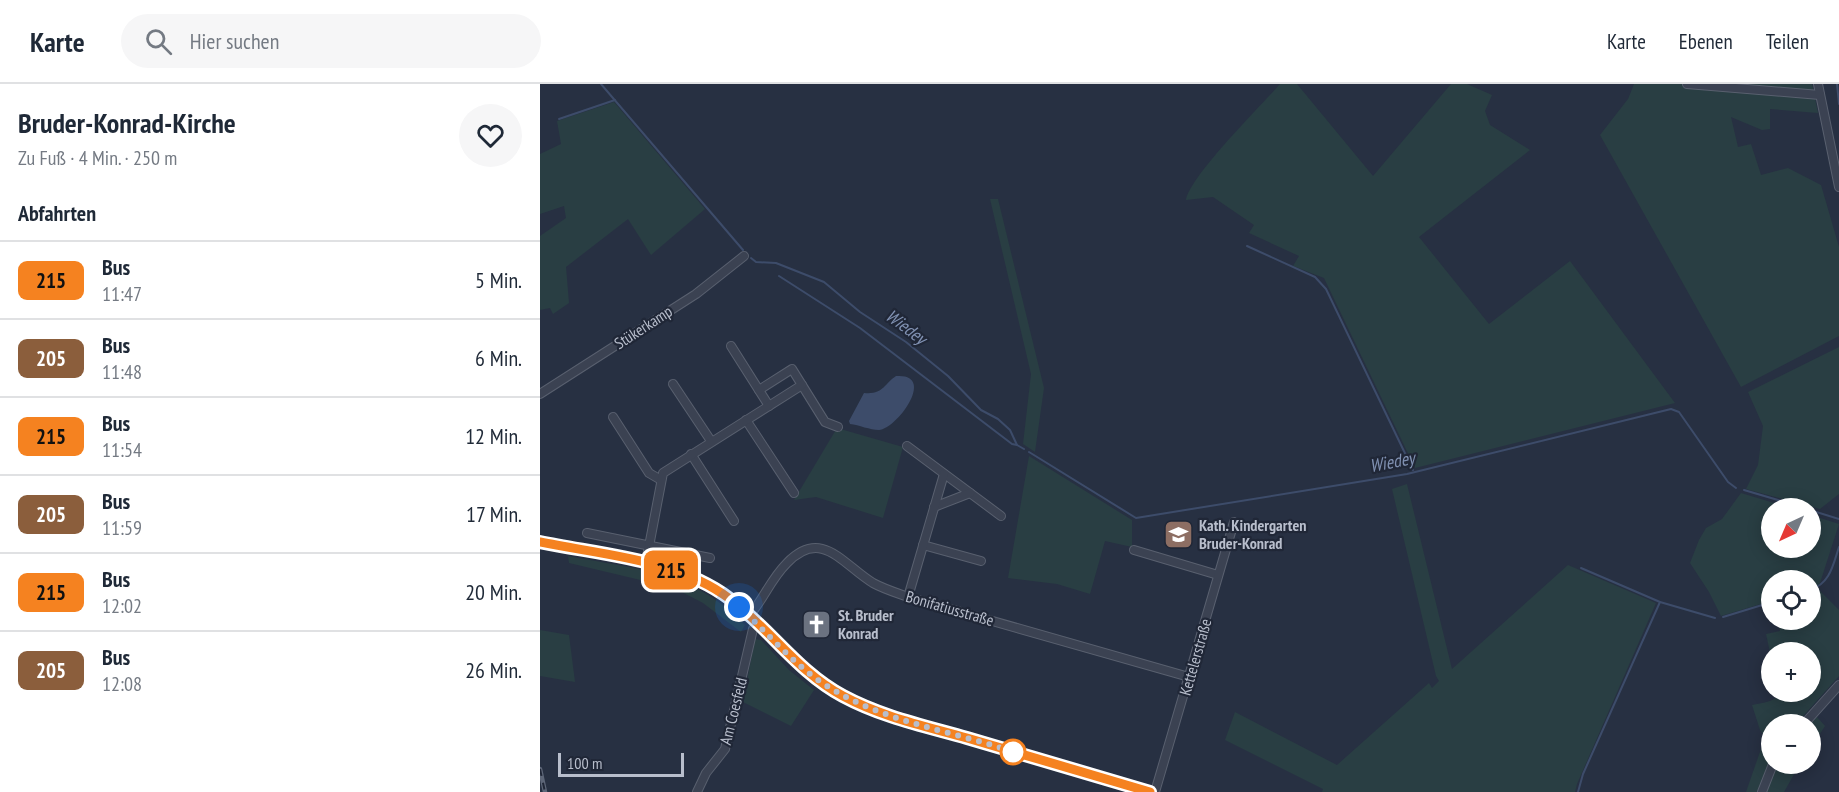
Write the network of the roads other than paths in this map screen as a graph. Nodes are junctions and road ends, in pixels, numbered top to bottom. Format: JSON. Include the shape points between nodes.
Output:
{"nodes":[{"id":1,"x":1687,"y":84,"type":"edge"},
{"id":2,"x":1818,"y":84,"type":"edge"},
{"id":3,"x":1820,"y":95,"type":"junction"},
{"id":4,"x":1839,"y":187,"type":"edge"},
{"id":5,"x":744,"y":256,"type":"dead end"},
{"id":6,"x":731,"y":346,"type":"dead end"},
{"id":7,"x":674,"y":384,"type":"dead end"},
{"id":8,"x":802,"y":385,"type":"junction"},
{"id":9,"x":759,"y":390,"type":"junction"},
{"id":10,"x":540,"y":394,"type":"edge"},
{"id":11,"x":769,"y":406,"type":"junction"},
{"id":12,"x":613,"y":417,"type":"dead end"},
{"id":13,"x":746,"y":420,"type":"junction"},
{"id":14,"x":838,"y":427,"type":"dead end"},
{"id":15,"x":711,"y":441,"type":"junction"},
{"id":16,"x":907,"y":446,"type":"dead end"},
{"id":17,"x":692,"y":454,"type":"junction"},
{"id":18,"x":944,"y":474,"type":"junction"},
{"id":19,"x":661,"y":480,"type":"junction"},
{"id":20,"x":794,"y":493,"type":"dead end"},
{"id":21,"x":970,"y":494,"type":"junction"},
{"id":22,"x":934,"y":507,"type":"junction"},
{"id":23,"x":1002,"y":516,"type":"dead end"},
{"id":24,"x":734,"y":521,"type":"dead end"},
{"id":25,"x":1234,"y":522,"type":"dead end"},
{"id":26,"x":587,"y":533,"type":"dead end"},
{"id":27,"x":540,"y":542,"type":"edge"},
{"id":28,"x":923,"y":545,"type":"junction"},
{"id":29,"x":650,"y":546,"type":"junction"},
{"id":30,"x":1134,"y":550,"type":"dead end"},
{"id":31,"x":710,"y":558,"type":"dead end"},
{"id":32,"x":981,"y":561,"type":"dead end"},
{"id":33,"x":646,"y":562,"type":"junction"},
{"id":34,"x":1218,"y":575,"type":"junction"},
{"id":35,"x":908,"y":597,"type":"junction"},
{"id":36,"x":749,"y":616,"type":"junction"},
{"id":37,"x":758,"y":625,"type":"junction"},
{"id":38,"x":1189,"y":677,"type":"junction"},
{"id":39,"x":1839,"y":685,"type":"edge"},
{"id":40,"x":1813,"y":714,"type":"edge"},
{"id":41,"x":1769,"y":774,"type":"edge"},
{"id":42,"x":697,"y":792,"type":"edge"},
{"id":43,"x":1152,"y":792,"type":"edge"},
{"id":44,"x":1762,"y":792,"type":"edge"}],
"edges":[{"from":1,"to":3,"type":"street"},
{"from":2,"to":3,"type":"street"},
{"from":3,"to":4,"type":"street"},
{"from":5,"to":10,"type":"street","name":"Stükerkamp","via":[[696,294]]},
{"from":6,"to":9,"type":"street"},
{"from":7,"to":15,"type":"street"},
{"from":8,"to":9,"type":"street","via":[[792,369]]},
{"from":8,"to":11,"type":"street"},
{"from":8,"to":14,"type":"street","via":[[825,422]]},
{"from":9,"to":11,"type":"street"},
{"from":11,"to":13,"type":"street"},
{"from":12,"to":19,"type":"street","via":[[649,473]]},
{"from":13,"to":15,"type":"street"},
{"from":13,"to":20,"type":"street"},
{"from":15,"to":17,"type":"street"},
{"from":16,"to":18,"type":"street"},
{"from":17,"to":19,"type":"street","via":[[663,473]]},
{"from":17,"to":24,"type":"street"},
{"from":18,"to":21,"type":"street"},
{"from":18,"to":22,"type":"street"},
{"from":19,"to":29,"type":"street"},
{"from":21,"to":22,"type":"street"},
{"from":21,"to":23,"type":"street"},
{"from":22,"to":28,"type":"street"},
{"from":25,"to":34,"type":"street","name":"Kettelerstraße"},
{"from":26,"to":29,"type":"street"},
{"from":27,"to":33,"type":"street"},
{"from":28,"to":32,"type":"street"},
{"from":28,"to":35,"type":"street"},
{"from":29,"to":31,"type":"street"},
{"from":29,"to":33,"type":"street"},
{"from":30,"to":34,"type":"street"},
{"from":33,"to":36,"type":"street","via":[[710,586]]},
{"from":34,"to":38,"type":"street","name":"Kettelerstraße"},
{"from":35,"to":36,"type":"street","name":"Bonifatiusstraße","via":[[874,583],[831,551],[808,549],[789,560],[772,579]]},
{"from":35,"to":38,"type":"street","name":"Bonifatiusstraße"},
{"from":36,"to":37,"type":"street"},
{"from":37,"to":42,"type":"street","name":"Am Coesfeld","via":[[753,629],[725,749]]},
{"from":37,"to":43,"type":"street","via":[[822,683],[869,709]]},
{"from":38,"to":43,"type":"street","name":"Kettelerstraße"},
{"from":39,"to":40,"type":"street"},
{"from":41,"to":44,"type":"street"}]}
